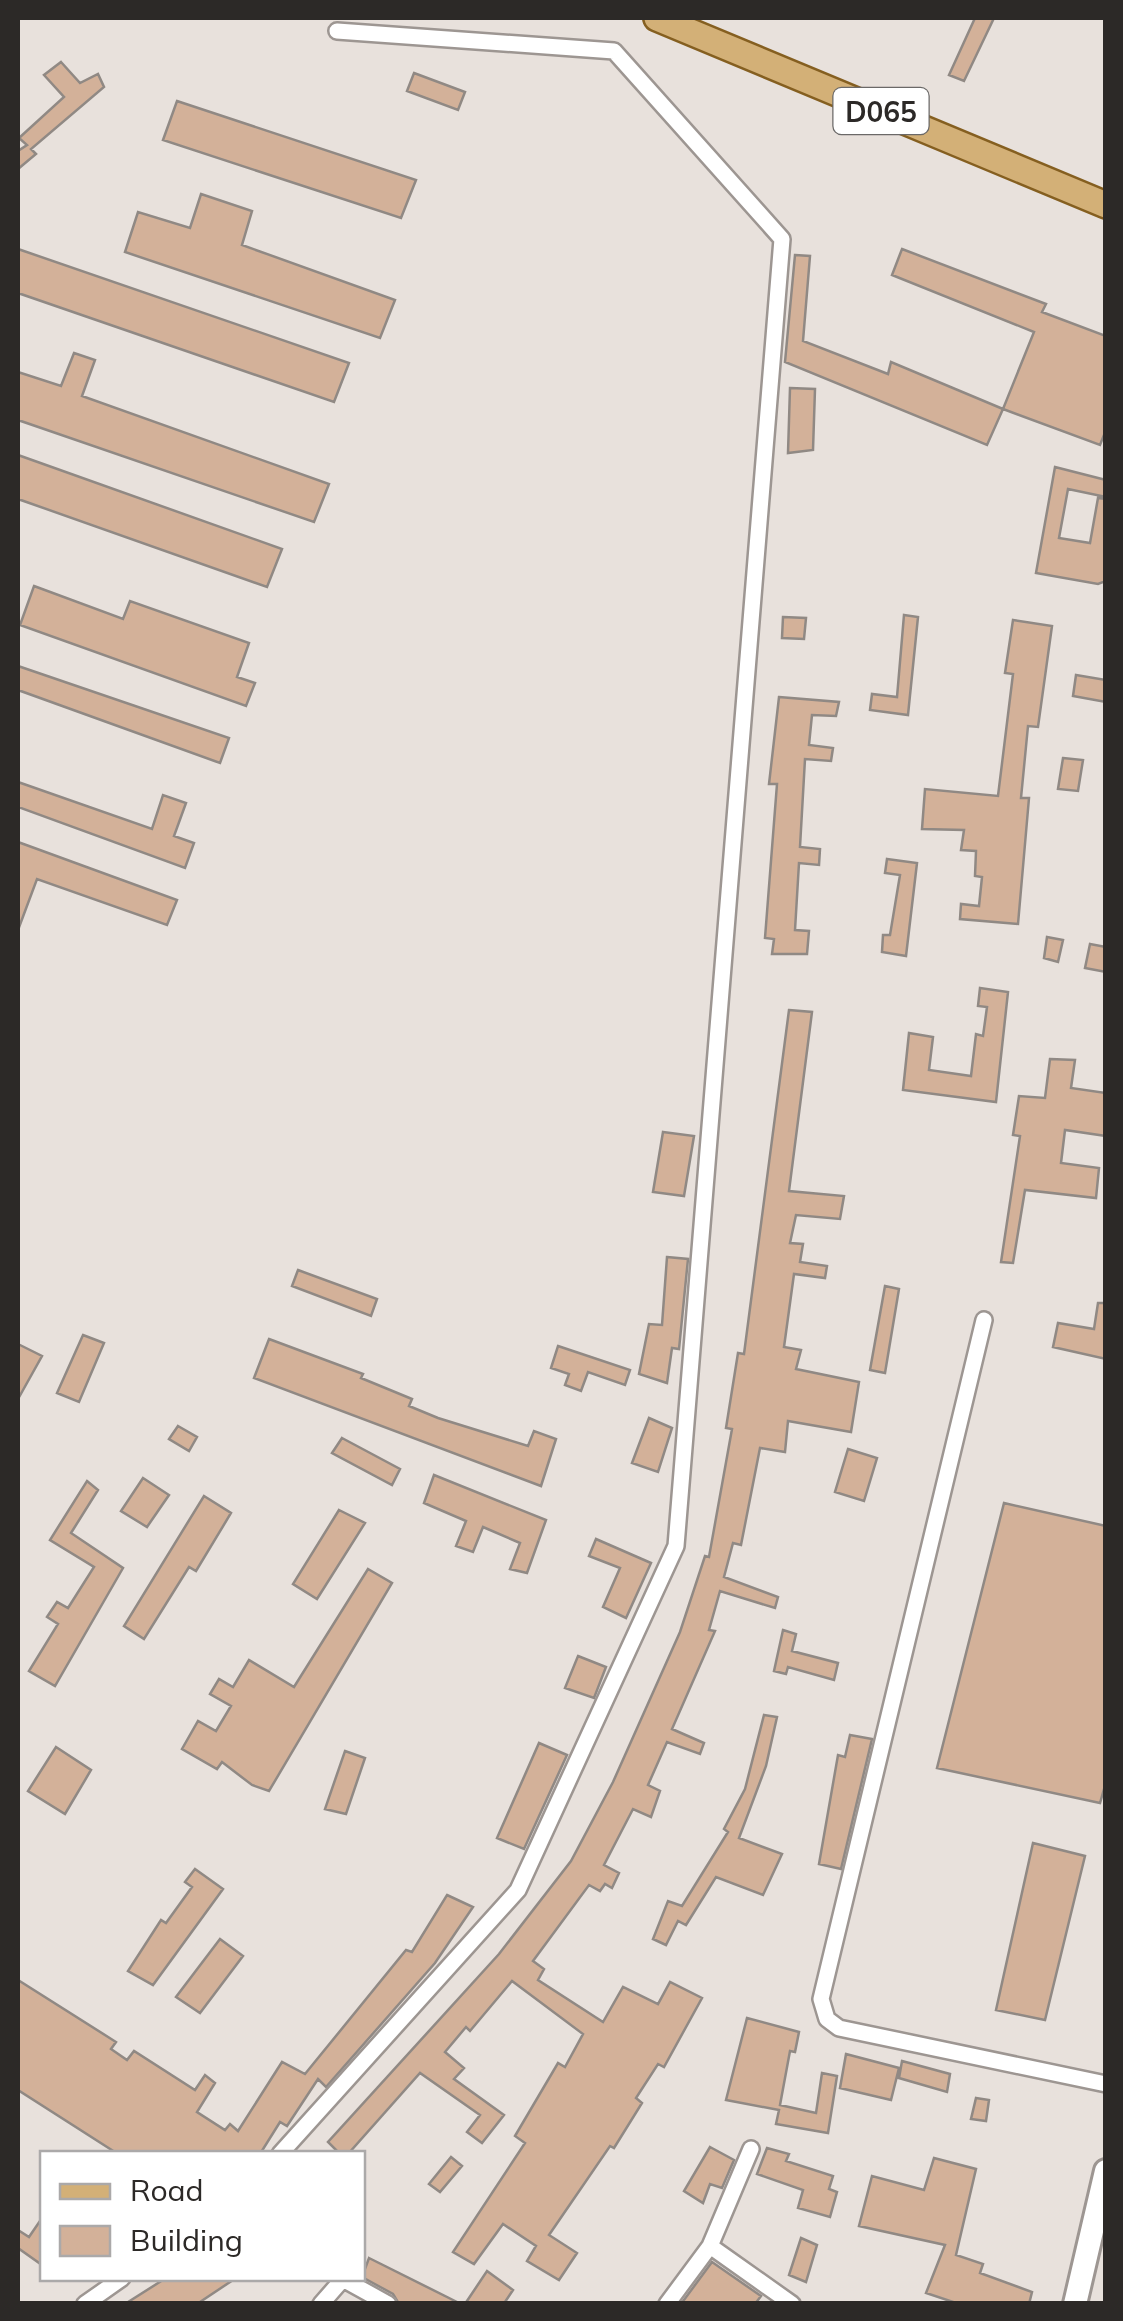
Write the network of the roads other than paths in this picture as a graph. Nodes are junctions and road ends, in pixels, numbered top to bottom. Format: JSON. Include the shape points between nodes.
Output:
{"nodes":[{"id":1,"x":657,"y":18,"type":"edge"},
{"id":2,"x":337,"y":31,"type":"dead end"},
{"id":3,"x":1106,"y":205,"type":"edge"},
{"id":4,"x":984,"y":1320,"type":"dead end"},
{"id":5,"x":1106,"y":2084,"type":"edge"},
{"id":6,"x":751,"y":2149,"type":"dead end"},
{"id":7,"x":283,"y":2151,"type":"edge"},
{"id":8,"x":1106,"y":2171,"type":"edge"},
{"id":9,"x":710,"y":2246,"type":"junction"},
{"id":10,"x":118,"y":2281,"type":"edge"},
{"id":11,"x":339,"y":2281,"type":"edge"},
{"id":12,"x":345,"y":2281,"type":"edge"},
{"id":13,"x":86,"y":2304,"type":"edge"},
{"id":14,"x":321,"y":2304,"type":"edge"},
{"id":15,"x":388,"y":2304,"type":"edge"},
{"id":16,"x":667,"y":2304,"type":"edge"},
{"id":17,"x":792,"y":2304,"type":"edge"},
{"id":18,"x":1075,"y":2304,"type":"edge"}],
"edges":[{"from":1,"to":3,"type":"main road","number":"D065"},
{"from":2,"to":7,"type":"street","via":[[614,51],[782,239],[676,1546],[518,1890]]},
{"from":4,"to":5,"type":"street","via":[[820,1999],[827,2019],[839,2028]]},
{"from":6,"to":9,"type":"street"},
{"from":8,"to":18,"type":"street"},
{"from":9,"to":16,"type":"street"},
{"from":9,"to":17,"type":"street"},
{"from":10,"to":13,"type":"street"},
{"from":11,"to":14,"type":"street"},
{"from":12,"to":15,"type":"street"}]}
